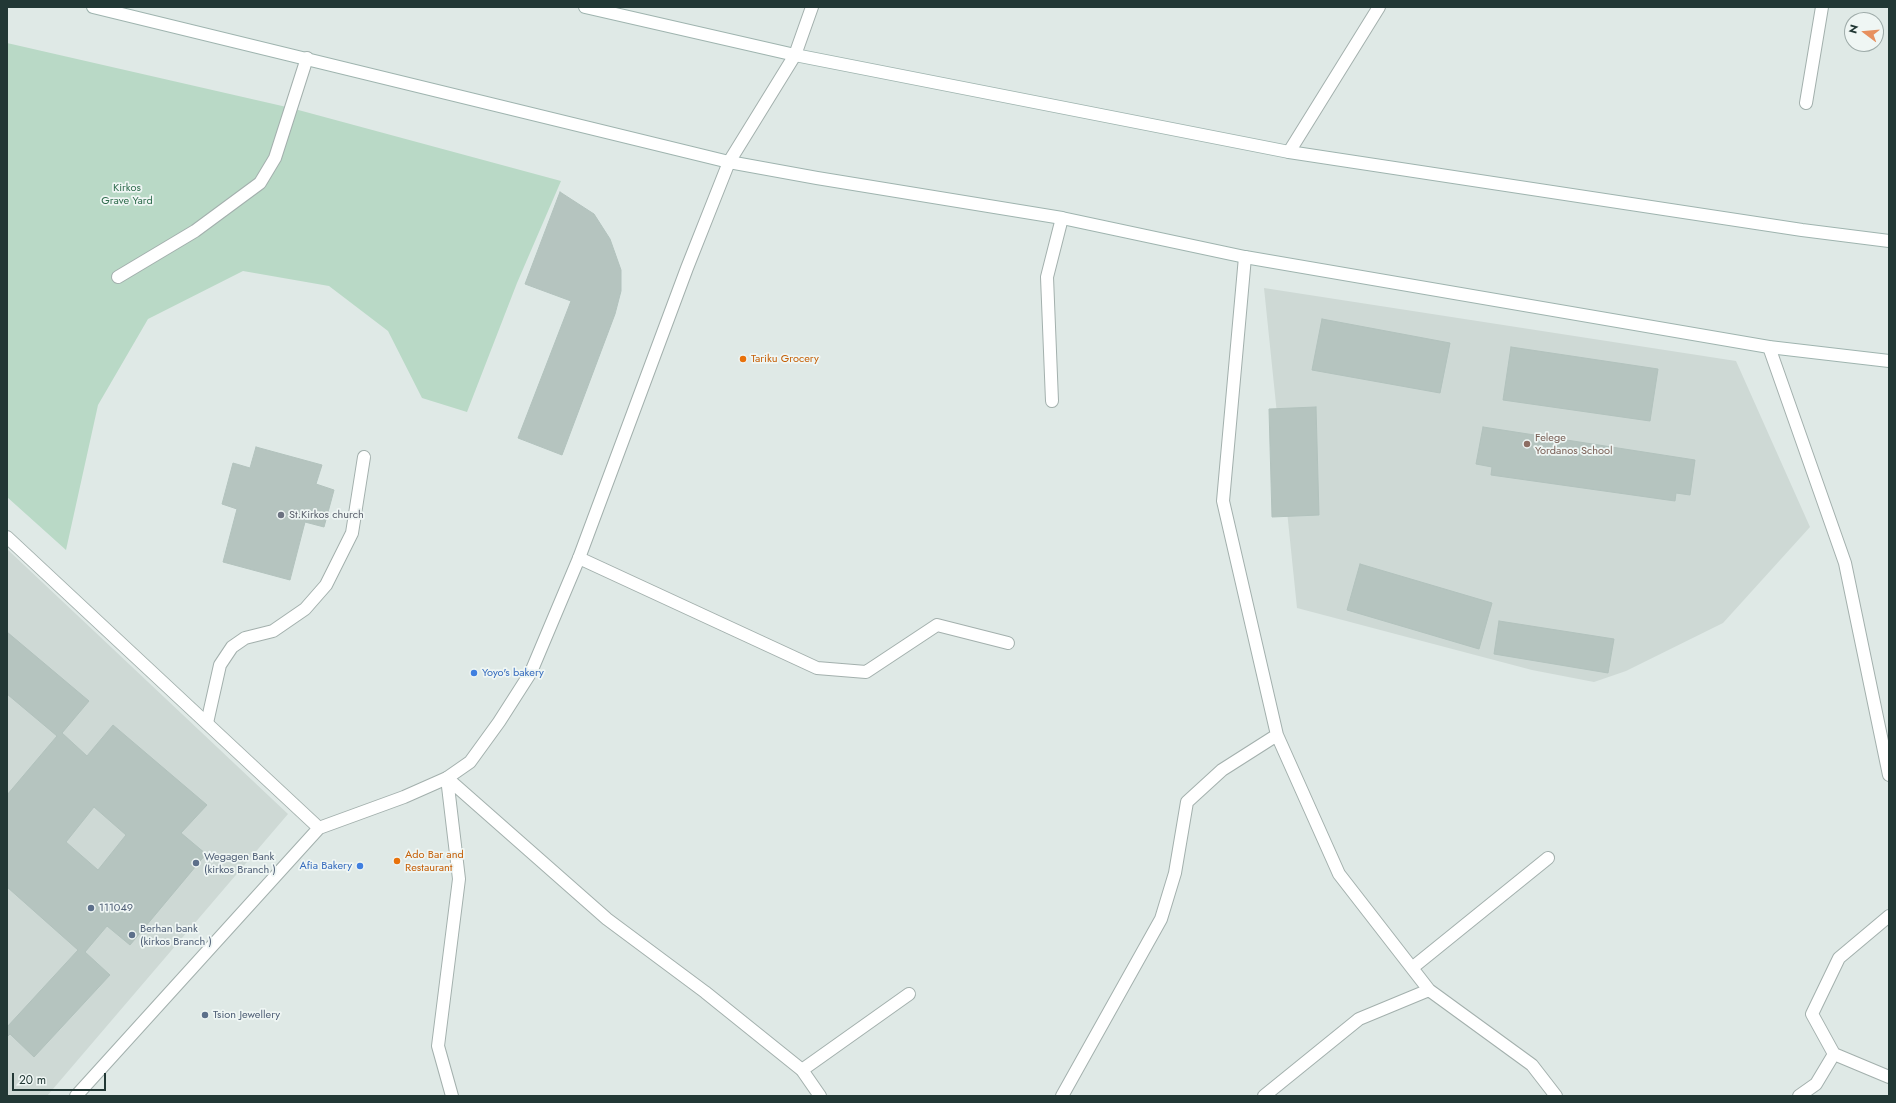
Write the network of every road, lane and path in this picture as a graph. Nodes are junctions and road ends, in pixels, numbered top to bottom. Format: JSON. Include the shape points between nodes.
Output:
{"nodes":[{"id":1,"x":93,"y":7,"type":"edge"},
{"id":2,"x":585,"y":7,"type":"edge"},
{"id":3,"x":812,"y":7,"type":"edge"},
{"id":4,"x":1379,"y":7,"type":"edge"},
{"id":5,"x":1822,"y":7,"type":"edge"},
{"id":6,"x":794,"y":55,"type":"junction"},
{"id":7,"x":307,"y":58,"type":"junction"},
{"id":8,"x":1806,"y":103,"type":"dead end"},
{"id":9,"x":1289,"y":152,"type":"junction"},
{"id":10,"x":729,"y":162,"type":"junction"},
{"id":11,"x":1062,"y":218,"type":"junction"},
{"id":12,"x":1889,"y":241,"type":"edge"},
{"id":13,"x":1245,"y":257,"type":"junction"},
{"id":14,"x":118,"y":277,"type":"dead end"},
{"id":15,"x":1769,"y":347,"type":"junction"},
{"id":16,"x":1889,"y":361,"type":"edge"},
{"id":17,"x":1052,"y":401,"type":"dead end"},
{"id":18,"x":364,"y":457,"type":"dead end"},
{"id":19,"x":7,"y":536,"type":"edge"},
{"id":20,"x":578,"y":558,"type":"junction"},
{"id":21,"x":1008,"y":643,"type":"dead end"},
{"id":22,"x":207,"y":723,"type":"junction"},
{"id":23,"x":1277,"y":735,"type":"junction"},
{"id":24,"x":1889,"y":775,"type":"edge"},
{"id":25,"x":447,"y":778,"type":"junction"},
{"id":26,"x":319,"y":828,"type":"junction"},
{"id":27,"x":1548,"y":858,"type":"dead end"},
{"id":28,"x":1889,"y":916,"type":"edge"},
{"id":29,"x":1412,"y":968,"type":"junction"},
{"id":30,"x":1429,"y":990,"type":"junction"},
{"id":31,"x":909,"y":994,"type":"dead end"},
{"id":32,"x":1834,"y":1054,"type":"junction"},
{"id":33,"x":802,"y":1070,"type":"junction"},
{"id":34,"x":1889,"y":1077,"type":"edge"},
{"id":35,"x":76,"y":1096,"type":"edge"},
{"id":36,"x":452,"y":1096,"type":"edge"},
{"id":37,"x":820,"y":1096,"type":"edge"},
{"id":38,"x":1062,"y":1096,"type":"edge"},
{"id":39,"x":1264,"y":1096,"type":"edge"},
{"id":40,"x":1556,"y":1096,"type":"edge"},
{"id":41,"x":1799,"y":1096,"type":"edge"}],
"edges":[{"from":1,"to":7,"type":"street"},
{"from":2,"to":6,"type":"street"},
{"from":3,"to":6,"type":"street"},
{"from":4,"to":9,"type":"street"},
{"from":5,"to":8,"type":"street"},
{"from":6,"to":9,"type":"street"},
{"from":6,"to":10,"type":"street"},
{"from":7,"to":10,"type":"street"},
{"from":7,"to":14,"type":"street","via":[[275,158],[260,182],[194,231]]},
{"from":9,"to":12,"type":"street"},
{"from":10,"to":11,"type":"street"},
{"from":10,"to":20,"type":"street"},
{"from":11,"to":13,"type":"street"},
{"from":11,"to":17,"type":"street","via":[[1047,277]]},
{"from":13,"to":15,"type":"street"},
{"from":13,"to":23,"type":"street","via":[[1223,501]]},
{"from":15,"to":16,"type":"street"},
{"from":15,"to":24,"type":"street","via":[[1844,563]]},
{"from":18,"to":22,"type":"street","via":[[352,533],[326,585],[305,609],[279,628],[245,638],[232,647],[220,665]]},
{"from":19,"to":22,"type":"street"},
{"from":20,"to":21,"type":"street","via":[[817,668],[866,672],[937,625]]},
{"from":20,"to":25,"type":"street","via":[[531,672],[470,762]]},
{"from":22,"to":26,"type":"street"},
{"from":23,"to":29,"type":"street","via":[[1339,874]]},
{"from":23,"to":38,"type":"street","via":[[1222,770],[1187,802],[1175,873],[1161,919]]},
{"from":25,"to":26,"type":"street","via":[[404,797]]},
{"from":25,"to":33,"type":"street","via":[[606,920],[705,992]]},
{"from":25,"to":36,"type":"street","via":[[459,879],[438,1046]]},
{"from":26,"to":35,"type":"street"},
{"from":27,"to":29,"type":"street"},
{"from":28,"to":32,"type":"street","via":[[1839,958],[1812,1014]]},
{"from":29,"to":30,"type":"street"},
{"from":30,"to":39,"type":"street","via":[[1359,1019]]},
{"from":30,"to":40,"type":"street","via":[[1532,1065]]},
{"from":31,"to":33,"type":"street"},
{"from":32,"to":34,"type":"street"},
{"from":32,"to":41,"type":"street","via":[[1816,1084]]},
{"from":33,"to":37,"type":"street"}]}
